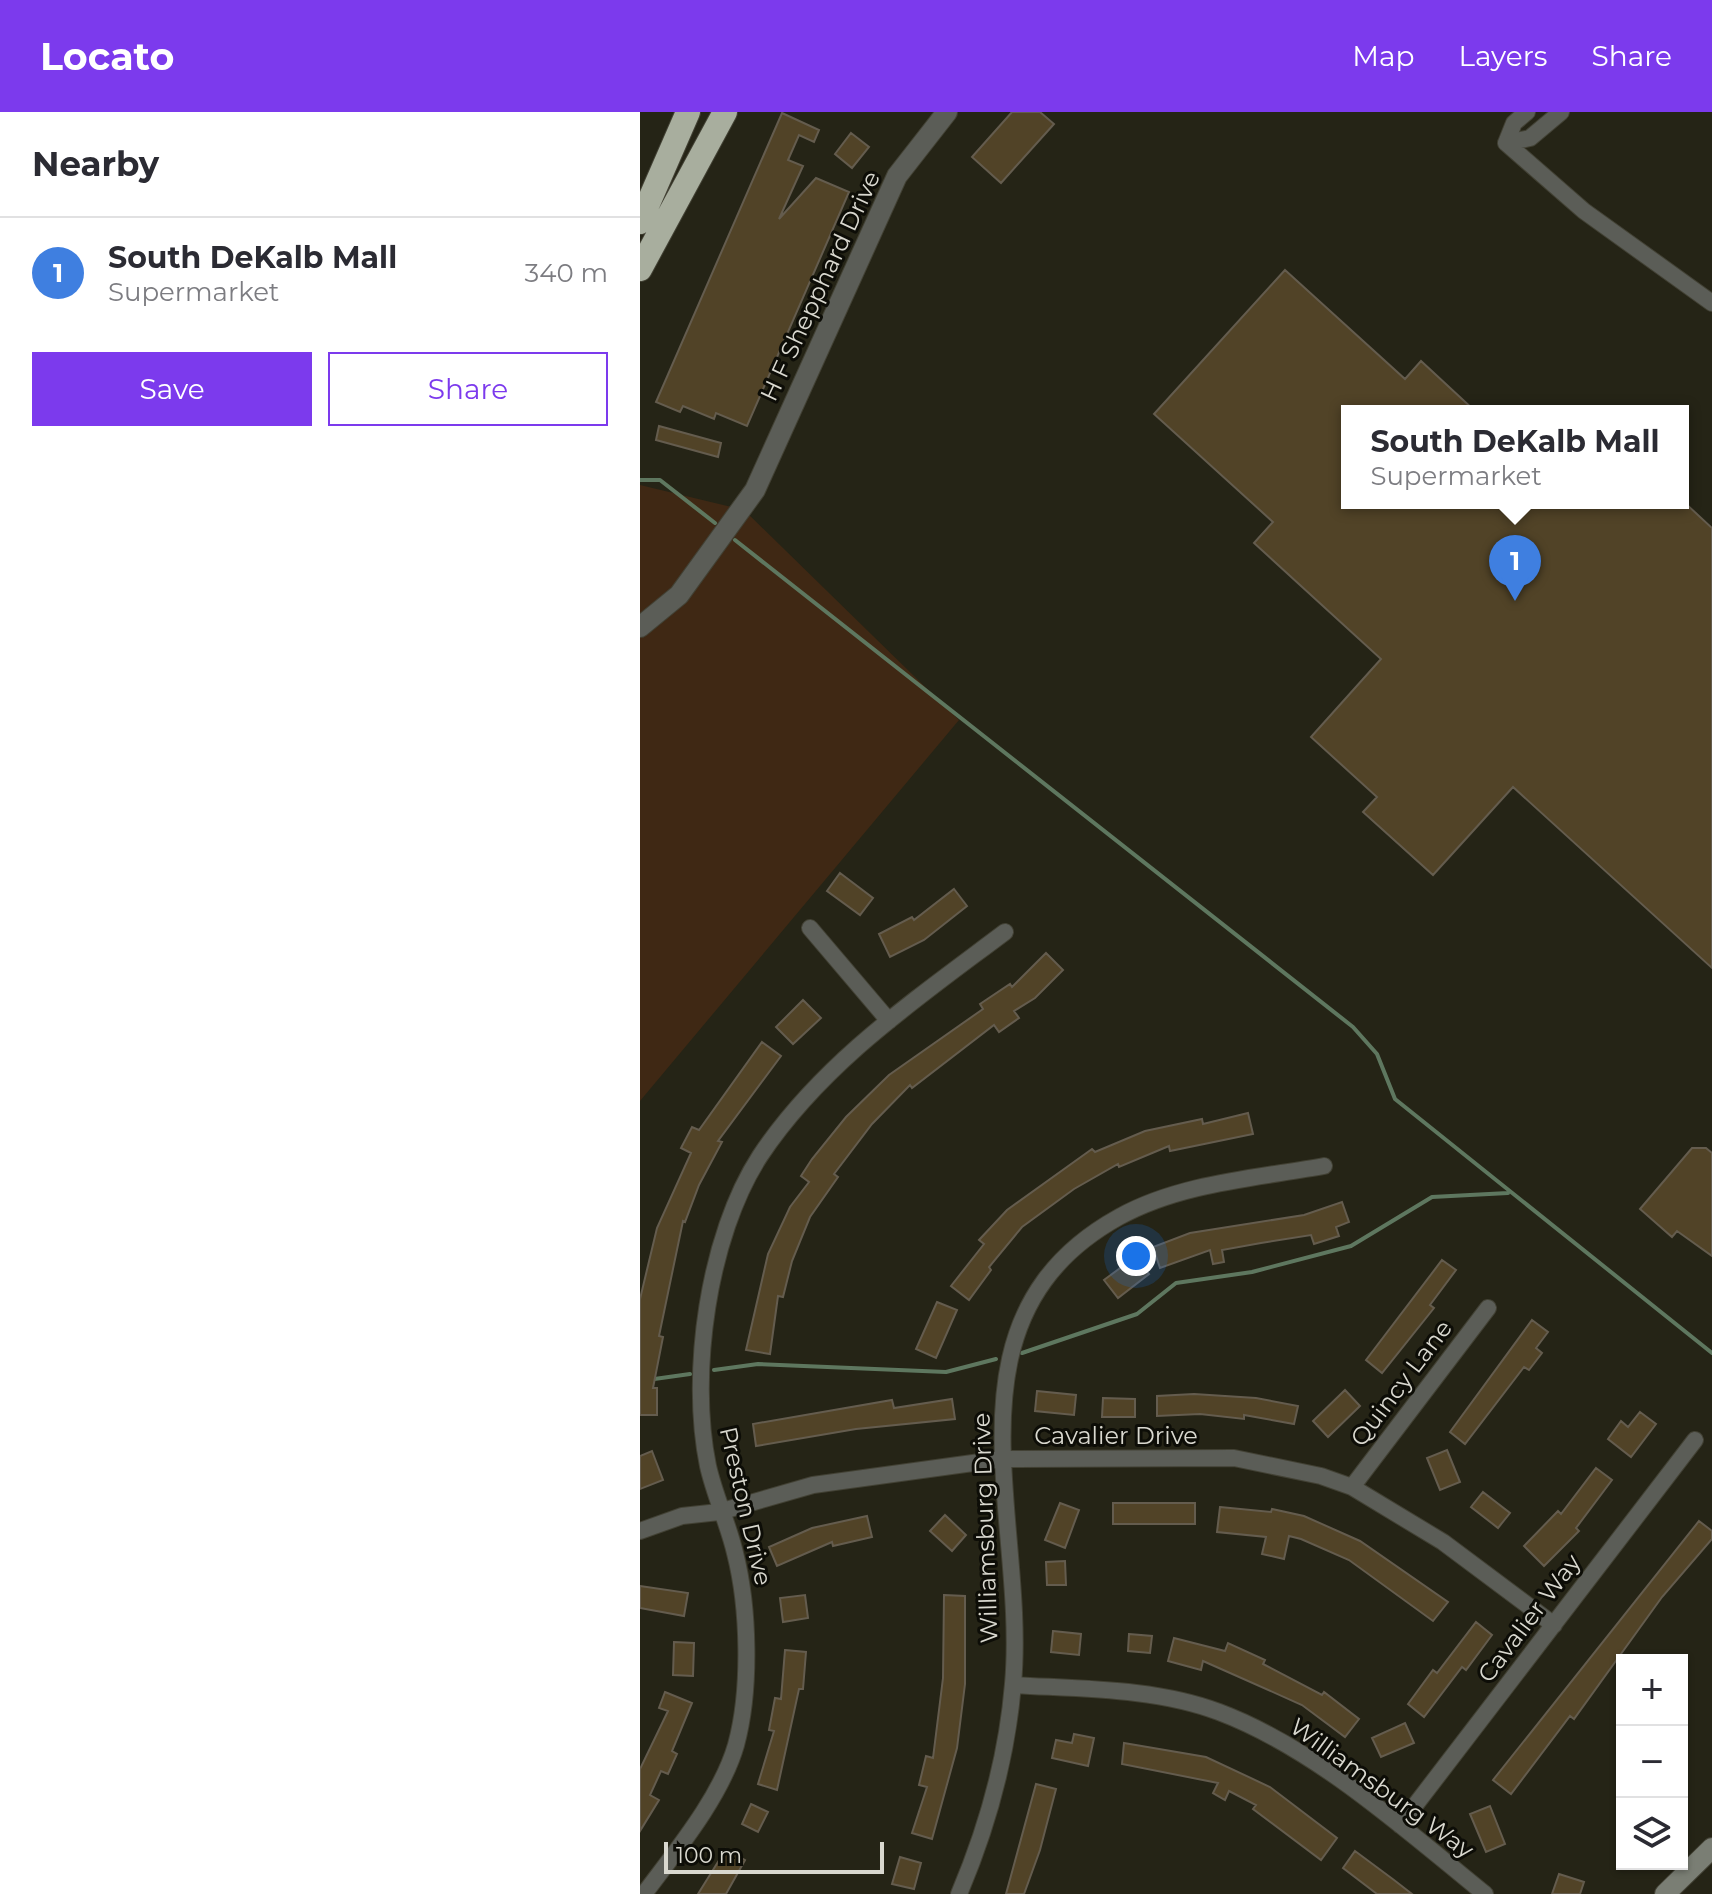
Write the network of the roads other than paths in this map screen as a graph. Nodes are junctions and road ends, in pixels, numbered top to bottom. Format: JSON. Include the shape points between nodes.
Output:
{"nodes":[{"id":1,"x":688,"y":112,"type":"edge"},
{"id":2,"x":725,"y":112,"type":"edge"},
{"id":3,"x":947,"y":112,"type":"edge"},
{"id":4,"x":1527,"y":112,"type":"edge"},
{"id":5,"x":1561,"y":112,"type":"edge"},
{"id":6,"x":1506,"y":143,"type":"junction"},
{"id":7,"x":640,"y":222,"type":"edge"},
{"id":8,"x":640,"y":269,"type":"edge"},
{"id":9,"x":1712,"y":303,"type":"edge"},
{"id":10,"x":640,"y":627,"type":"edge"},
{"id":11,"x":810,"y":928,"type":"dead end"},
{"id":12,"x":1005,"y":932,"type":"dead end"},
{"id":13,"x":889,"y":1021,"type":"junction"},
{"id":14,"x":1324,"y":1166,"type":"dead end"},
{"id":15,"x":1488,"y":1308,"type":"dead end"},
{"id":16,"x":1695,"y":1440,"type":"dead end"},
{"id":17,"x":1002,"y":1459,"type":"junction"},
{"id":18,"x":1352,"y":1487,"type":"junction"},
{"id":19,"x":719,"y":1512,"type":"junction"},
{"id":20,"x":640,"y":1531,"type":"edge"},
{"id":21,"x":1554,"y":1625,"type":"junction"},
{"id":22,"x":1013,"y":1685,"type":"junction"},
{"id":23,"x":1400,"y":1825,"type":"junction"},
{"id":24,"x":1712,"y":1848,"type":"edge"},
{"id":25,"x":644,"y":1894,"type":"edge"},
{"id":26,"x":959,"y":1894,"type":"edge"},
{"id":27,"x":1485,"y":1894,"type":"edge"},
{"id":28,"x":1665,"y":1894,"type":"edge"}],
"edges":[{"from":1,"to":7,"type":"highway"},
{"from":2,"to":8,"type":"highway"},
{"from":3,"to":10,"type":"street","name":"H F Shepphard Drive","via":[[897,176],[755,490],[679,595]]},
{"from":4,"to":6,"type":"street","via":[[1514,123]]},
{"from":5,"to":6,"type":"street","via":[[1530,138]]},
{"from":6,"to":9,"type":"street","via":[[1584,211]]},
{"from":11,"to":13,"type":"street"},
{"from":12,"to":13,"type":"street","name":"Preston Drive"},
{"from":13,"to":19,"type":"street","name":"Preston Drive","via":[[796,1108],[759,1159],[719,1246],[703,1339],[701,1419]]},
{"from":14,"to":17,"type":"street","name":"Williamsburg Drive","via":[[1150,1202],[1067,1253],[1039,1287],[1014,1335],[1004,1376]]},
{"from":15,"to":18,"type":"street","name":"Quincy Lane"},
{"from":16,"to":21,"type":"street","name":"Cavalier Way"},
{"from":17,"to":18,"type":"street","name":"Cavalier Drive","via":[[1234,1458]]},
{"from":17,"to":19,"type":"street","name":"Cavalier Drive","via":[[813,1485]]},
{"from":17,"to":22,"type":"street","name":"Williamsburg Drive","via":[[1015,1622]]},
{"from":18,"to":21,"type":"street","name":"Cavalier Drive","via":[[1443,1542]]},
{"from":19,"to":20,"type":"street","name":"Cavalier Drive","via":[[682,1516]]},
{"from":19,"to":25,"type":"street","name":"Preston Drive","via":[[736,1555],[745,1616],[736,1746],[708,1803]]},
{"from":21,"to":23,"type":"street","name":"Cavalier Way"},
{"from":22,"to":23,"type":"street","name":"Williamsburg Way","via":[[1171,1700],[1216,1711],[1308,1760]]},
{"from":22,"to":26,"type":"street","name":"Williamsburg Drive","via":[[981,1841]]},
{"from":23,"to":27,"type":"street","name":"Williamsburg Way"},
{"from":24,"to":28,"type":"main road"}]}
